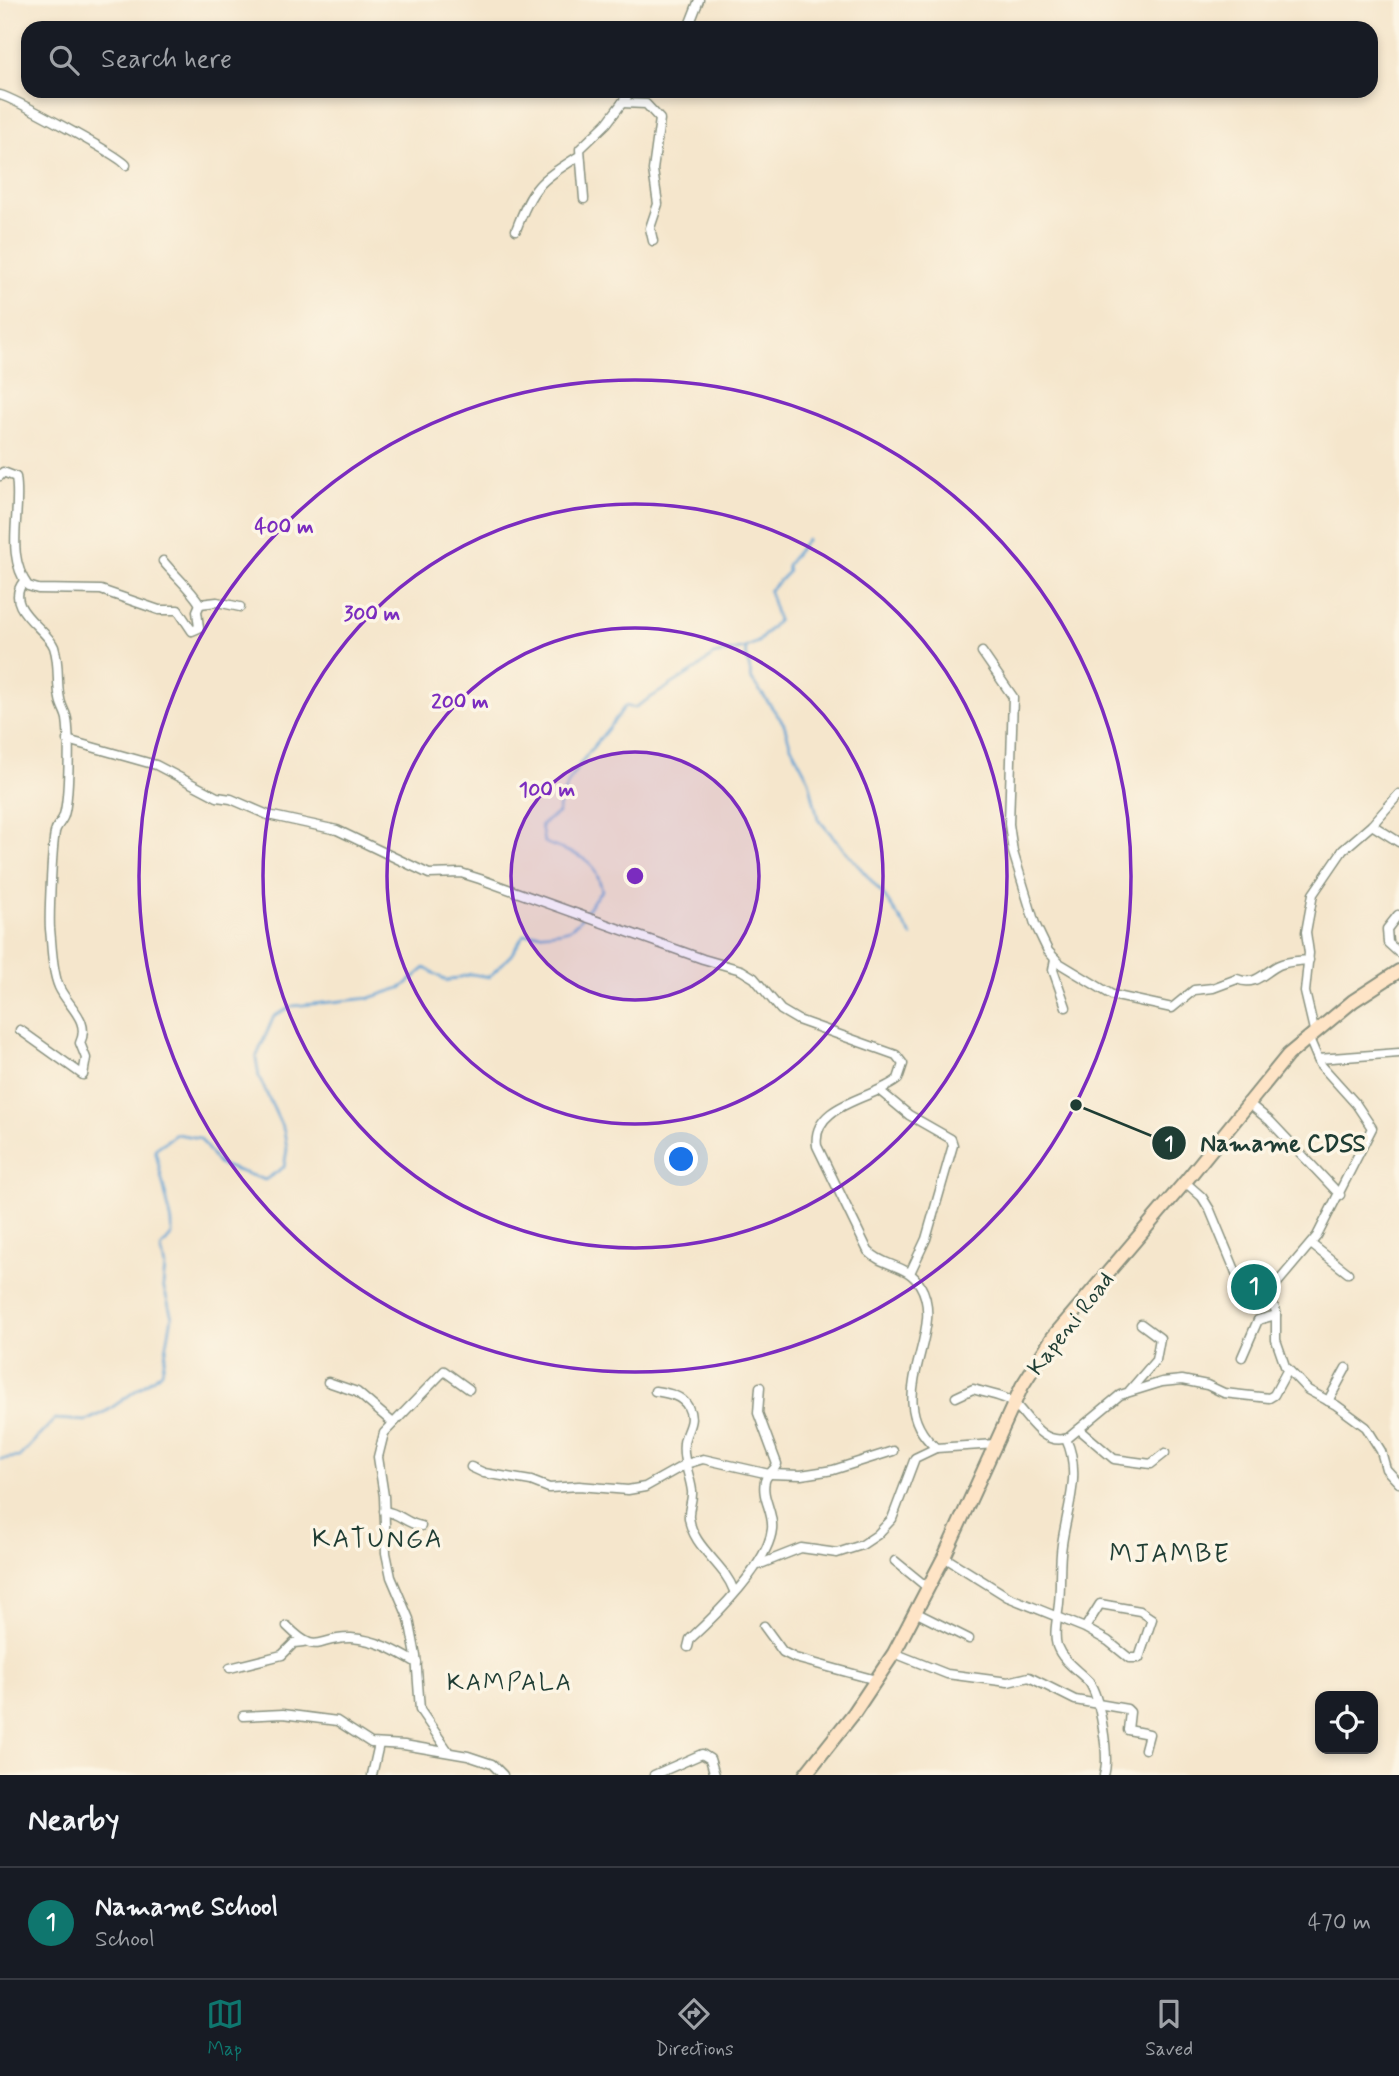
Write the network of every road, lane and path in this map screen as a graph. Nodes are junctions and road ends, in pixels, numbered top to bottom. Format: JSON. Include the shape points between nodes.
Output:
{"nodes":[{"id":1,"x":699,"y":0,"type":"edge"},
{"id":2,"x":691,"y":21,"type":"edge"},
{"id":3,"x":0,"y":95,"type":"edge"},
{"id":4,"x":626,"y":98,"type":"edge"},
{"id":5,"x":622,"y":103,"type":"junction"},
{"id":6,"x":579,"y":156,"type":"junction"},
{"id":7,"x":126,"y":165,"type":"dead end"},
{"id":8,"x":584,"y":199,"type":"dead end"},
{"id":9,"x":516,"y":230,"type":"dead end"},
{"id":10,"x":653,"y":241,"type":"dead end"},
{"id":11,"x":0,"y":476,"type":"edge"},
{"id":12,"x":163,"y":561,"type":"dead end"},
{"id":13,"x":24,"y":581,"type":"junction"},
{"id":14,"x":200,"y":604,"type":"junction"},
{"id":15,"x":240,"y":607,"type":"dead end"},
{"id":16,"x":982,"y":652,"type":"dead end"},
{"id":17,"x":66,"y":740,"type":"junction"},
{"id":18,"x":1399,"y":794,"type":"edge"},
{"id":19,"x":1372,"y":825,"type":"junction"},
{"id":20,"x":1399,"y":842,"type":"edge"},
{"id":21,"x":1398,"y":915,"type":"edge"},
{"id":22,"x":1399,"y":953,"type":"edge"},
{"id":23,"x":1055,"y":959,"type":"junction"},
{"id":24,"x":1309,"y":960,"type":"junction"},
{"id":25,"x":1399,"y":971,"type":"edge"},
{"id":26,"x":1066,"y":1007,"type":"dead end"},
{"id":27,"x":20,"y":1030,"type":"dead end"},
{"id":28,"x":1311,"y":1033,"type":"junction"},
{"id":29,"x":1399,"y":1053,"type":"edge"},
{"id":30,"x":1318,"y":1059,"type":"junction"},
{"id":31,"x":880,"y":1091,"type":"junction"},
{"id":32,"x":1247,"y":1102,"type":"junction"},
{"id":33,"x":1185,"y":1182,"type":"junction"},
{"id":34,"x":1340,"y":1195,"type":"junction"},
{"id":35,"x":1311,"y":1244,"type":"junction"},
{"id":36,"x":909,"y":1273,"type":"junction"},
{"id":37,"x":1348,"y":1273,"type":"dead end"},
{"id":38,"x":1271,"y":1302,"type":"junction"},
{"id":39,"x":1276,"y":1315,"type":"junction"},
{"id":40,"x":1141,"y":1324,"type":"dead end"},
{"id":41,"x":1242,"y":1357,"type":"dead end"},
{"id":42,"x":1346,"y":1368,"type":"dead end"},
{"id":43,"x":1288,"y":1369,"type":"junction"},
{"id":44,"x":328,"y":1382,"type":"dead end"},
{"id":45,"x":760,"y":1387,"type":"dead end"},
{"id":46,"x":469,"y":1389,"type":"dead end"},
{"id":47,"x":1130,"y":1390,"type":"junction"},
{"id":48,"x":655,"y":1391,"type":"dead end"},
{"id":49,"x":956,"y":1397,"type":"dead end"},
{"id":50,"x":1328,"y":1401,"type":"junction"},
{"id":51,"x":1014,"y":1403,"type":"junction"},
{"id":52,"x":393,"y":1423,"type":"junction"},
{"id":53,"x":1079,"y":1429,"type":"junction"},
{"id":54,"x":1066,"y":1439,"type":"junction"},
{"id":55,"x":996,"y":1444,"type":"junction"},
{"id":56,"x":936,"y":1448,"type":"junction"},
{"id":57,"x":893,"y":1451,"type":"dead end"},
{"id":58,"x":1165,"y":1453,"type":"dead end"},
{"id":59,"x":686,"y":1464,"type":"junction"},
{"id":60,"x":471,"y":1467,"type":"dead end"},
{"id":61,"x":769,"y":1474,"type":"junction"},
{"id":62,"x":1399,"y":1483,"type":"edge"},
{"id":63,"x":384,"y":1510,"type":"junction"},
{"id":64,"x":421,"y":1525,"type":"dead end"},
{"id":65,"x":944,"y":1557,"type":"junction"},
{"id":66,"x":895,"y":1561,"type":"dead end"},
{"id":67,"x":758,"y":1565,"type":"junction"},
{"id":68,"x":928,"y":1588,"type":"junction"},
{"id":69,"x":734,"y":1591,"type":"junction"},
{"id":70,"x":915,"y":1612,"type":"junction"},
{"id":71,"x":1058,"y":1619,"type":"junction"},
{"id":72,"x":287,"y":1626,"type":"dead end"},
{"id":73,"x":764,"y":1626,"type":"dead end"},
{"id":74,"x":1085,"y":1628,"type":"junction"},
{"id":75,"x":970,"y":1639,"type":"dead end"},
{"id":76,"x":303,"y":1642,"type":"junction"},
{"id":77,"x":688,"y":1647,"type":"dead end"},
{"id":78,"x":894,"y":1654,"type":"junction"},
{"id":79,"x":417,"y":1663,"type":"junction"},
{"id":80,"x":230,"y":1668,"type":"dead end"},
{"id":81,"x":876,"y":1680,"type":"junction"},
{"id":82,"x":1097,"y":1704,"type":"junction"},
{"id":83,"x":243,"y":1716,"type":"dead end"},
{"id":84,"x":379,"y":1744,"type":"junction"},
{"id":85,"x":1145,"y":1749,"type":"dead end"},
{"id":86,"x":448,"y":1751,"type":"junction"},
{"id":87,"x":372,"y":1775,"type":"edge"},
{"id":88,"x":503,"y":1775,"type":"edge"},
{"id":89,"x":654,"y":1775,"type":"edge"},
{"id":90,"x":715,"y":1775,"type":"edge"},
{"id":91,"x":805,"y":1775,"type":"edge"},
{"id":92,"x":1104,"y":1775,"type":"edge"}],
"edges":[{"from":1,"to":2,"type":"street"},
{"from":3,"to":7,"type":"street","via":[[104,148]]},
{"from":4,"to":5,"type":"street"},
{"from":5,"to":6,"type":"street","via":[[580,149]]},
{"from":5,"to":10,"type":"street","via":[[646,104],[660,119],[653,170],[658,204],[650,228]]},
{"from":6,"to":8,"type":"street"},
{"from":6,"to":9,"type":"street","via":[[540,181]]},
{"from":11,"to":13,"type":"street","via":[[2,472],[16,477],[20,502],[15,561]]},
{"from":12,"to":14,"type":"street"},
{"from":13,"to":14,"type":"street","via":[[38,589],[101,590],[159,610],[178,610],[192,631],[199,628]]},
{"from":13,"to":17,"type":"street","via":[[21,604],[30,623],[52,643],[59,665]]},
{"from":14,"to":15,"type":"street"},
{"from":16,"to":23,"type":"street","via":[[1013,696],[1009,824],[1013,852],[1035,923]]},
{"from":17,"to":27,"type":"street","via":[[67,793],[64,817],[55,830],[48,905],[59,987],[80,1017],[84,1035],[80,1043],[86,1058],[83,1075]]},
{"from":17,"to":31,"type":"street","via":[[156,765],[217,797],[268,815],[337,830],[429,874],[461,873],[741,970],[754,978],[781,1010],[798,1020],[896,1055],[903,1064],[902,1074]]},
{"from":18,"to":19,"type":"street"},
{"from":19,"to":20,"type":"street"},
{"from":19,"to":24,"type":"street","via":[[1343,850],[1313,894],[1306,932]]},
{"from":21,"to":22,"type":"street","via":[[1387,929],[1388,943]]},
{"from":23,"to":24,"type":"street","via":[[1112,995],[1172,1008],[1194,990],[1237,979],[1257,981],[1282,963]]},
{"from":23,"to":26,"type":"street","via":[[1055,979]]},
{"from":24,"to":28,"type":"street","via":[[1305,992]]},
{"from":25,"to":28,"type":"main road","name":"Kapeni Road"},
{"from":28,"to":30,"type":"street"},
{"from":28,"to":32,"type":"main road","name":"Kapeni Road"},
{"from":29,"to":30,"type":"street"},
{"from":30,"to":34,"type":"street","via":[[1372,1128]]},
{"from":31,"to":36,"type":"street","via":[[909,1115],[951,1139],[953,1145],[926,1240]]},
{"from":31,"to":36,"type":"street","via":[[829,1116],[817,1142],[867,1251]]},
{"from":32,"to":33,"type":"main road","name":"Kapeni Road"},
{"from":32,"to":34,"type":"street"},
{"from":33,"to":38,"type":"street","via":[[1210,1210],[1237,1275]]},
{"from":33,"to":51,"type":"main road","name":"Kapeni Road","via":[[1053,1337]]},
{"from":34,"to":35,"type":"street"},
{"from":35,"to":37,"type":"street"},
{"from":35,"to":38,"type":"street","via":[[1268,1294]]},
{"from":36,"to":56,"type":"street","via":[[922,1288],[928,1323],[917,1359],[915,1419]]},
{"from":38,"to":39,"type":"street"},
{"from":39,"to":41,"type":"street","via":[[1258,1320]]},
{"from":39,"to":43,"type":"street","via":[[1276,1340]]},
{"from":40,"to":47,"type":"street","via":[[1160,1338],[1156,1360]]},
{"from":42,"to":50,"type":"street"},
{"from":43,"to":47,"type":"street","via":[[1269,1398],[1224,1393],[1207,1384],[1182,1380]]},
{"from":43,"to":50,"type":"street","via":[[1308,1390]]},
{"from":44,"to":52,"type":"street","via":[[357,1392]]},
{"from":45,"to":61,"type":"street","via":[[758,1413],[777,1464]]},
{"from":46,"to":52,"type":"street","via":[[443,1371]]},
{"from":47,"to":53,"type":"street"},
{"from":48,"to":59,"type":"street","via":[[676,1395],[688,1407],[691,1428],[684,1441]]},
{"from":49,"to":51,"type":"street","via":[[973,1389]]},
{"from":50,"to":62,"type":"street","via":[[1366,1427],[1386,1469]]},
{"from":51,"to":54,"type":"street","via":[[1039,1432],[1052,1439]]},
{"from":51,"to":55,"type":"main road","name":"Kapeni Road"},
{"from":52,"to":63,"type":"street","via":[[378,1448]]},
{"from":53,"to":54,"type":"street"},
{"from":53,"to":58,"type":"street","via":[[1114,1459],[1151,1464]]},
{"from":54,"to":71,"type":"street","via":[[1073,1455],[1073,1486],[1062,1543]]},
{"from":55,"to":56,"type":"street"},
{"from":55,"to":65,"type":"main road","name":"Kapeni Road"},
{"from":56,"to":67,"type":"street","via":[[915,1458],[892,1519],[862,1545],[837,1553],[801,1548]]},
{"from":57,"to":61,"type":"street","via":[[817,1474]]},
{"from":59,"to":60,"type":"street","via":[[645,1488],[628,1490],[549,1488]]},
{"from":59,"to":61,"type":"street","via":[[703,1459],[725,1461]]},
{"from":59,"to":69,"type":"street","via":[[693,1493],[689,1518],[702,1548],[722,1567]]},
{"from":61,"to":67,"type":"street","via":[[765,1499],[772,1528]]},
{"from":63,"to":64,"type":"street","via":[[397,1512],[408,1524]]},
{"from":63,"to":79,"type":"street","via":[[389,1569],[408,1614]]},
{"from":65,"to":68,"type":"main road","name":"Kapeni Road"},
{"from":65,"to":71,"type":"street","via":[[990,1588]]},
{"from":66,"to":68,"type":"street"},
{"from":67,"to":69,"type":"street"},
{"from":68,"to":70,"type":"main road","name":"Kapeni Road"},
{"from":69,"to":77,"type":"street","via":[[690,1639]]},
{"from":70,"to":75,"type":"street"},
{"from":70,"to":78,"type":"main road","name":"Kapeni Road"},
{"from":71,"to":74,"type":"street"},
{"from":71,"to":82,"type":"street","via":[[1055,1633],[1060,1651],[1090,1683]]},
{"from":72,"to":76,"type":"street"},
{"from":73,"to":81,"type":"street","via":[[783,1651],[795,1658]]},
{"from":74,"to":74,"type":"street","via":[[1129,1658],[1139,1658],[1152,1619],[1140,1611],[1100,1604]]},
{"from":76,"to":79,"type":"street","via":[[319,1645],[348,1638],[384,1643]]},
{"from":76,"to":80,"type":"street","via":[[294,1643],[282,1655]]},
{"from":78,"to":81,"type":"main road","name":"Kapeni Road"},
{"from":78,"to":82,"type":"street","via":[[947,1674],[1009,1682],[1029,1677],[1075,1700]]},
{"from":79,"to":86,"type":"street","via":[[420,1710]]},
{"from":81,"to":91,"type":"main road","name":"Kapeni Road"},
{"from":82,"to":85,"type":"street","via":[[1130,1712],[1128,1730],[1149,1734]]},
{"from":82,"to":92,"type":"street","via":[[1104,1726]]},
{"from":83,"to":84,"type":"street","via":[[283,1714],[337,1721]]},
{"from":84,"to":86,"type":"street"},
{"from":84,"to":87,"type":"street"},
{"from":86,"to":88,"type":"street","via":[[484,1760]]},
{"from":89,"to":90,"type":"street","via":[[702,1754],[710,1759]]}]}
